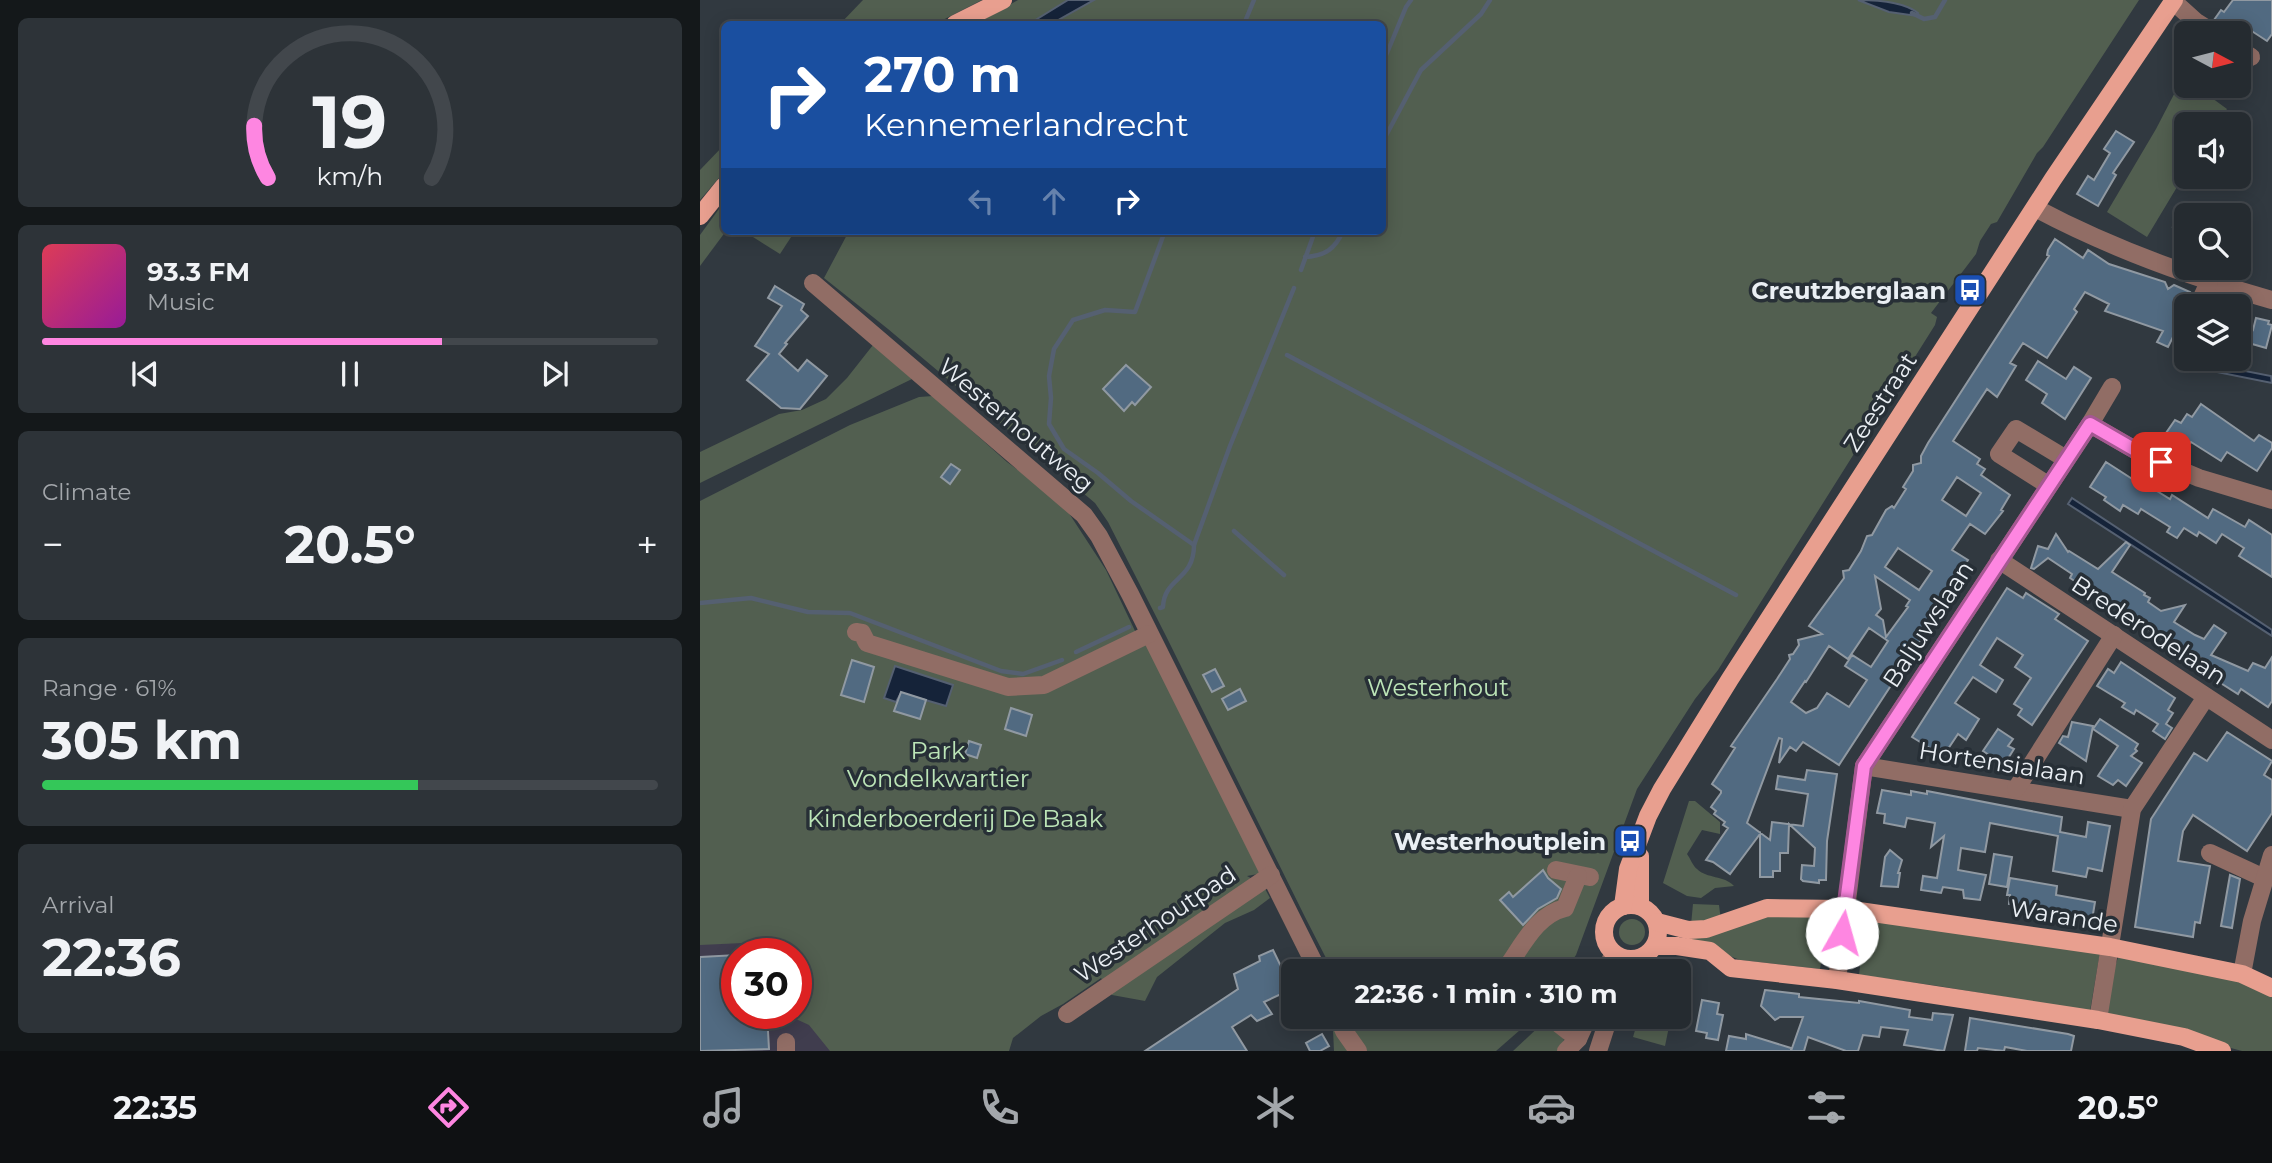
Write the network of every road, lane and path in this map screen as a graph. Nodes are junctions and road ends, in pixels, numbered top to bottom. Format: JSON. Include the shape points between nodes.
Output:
{"nodes":[{"id":1,"x":1003,"y":0,"type":"edge"},
{"id":2,"x":2174,"y":0,"type":"edge"},
{"id":3,"x":961,"y":21,"type":"edge"},
{"id":4,"x":2195,"y":21,"type":"edge"},
{"id":5,"x":721,"y":190,"type":"edge"},
{"id":6,"x":2035,"y":208,"type":"junction"},
{"id":7,"x":700,"y":216,"type":"edge"},
{"id":8,"x":2209,"y":282,"type":"junction"},
{"id":9,"x":813,"y":283,"type":"dead end"},
{"id":10,"x":2203,"y":294,"type":"edge"},
{"id":11,"x":2272,"y":300,"type":"edge"},
{"id":12,"x":2112,"y":387,"type":"dead end"},
{"id":13,"x":2090,"y":424,"type":"junction"},
{"id":14,"x":2066,"y":459,"type":"junction"},
{"id":15,"x":2049,"y":485,"type":"junction"},
{"id":16,"x":2272,"y":500,"type":"edge"},
{"id":17,"x":1999,"y":560,"type":"junction"},
{"id":18,"x":856,"y":632,"type":"dead end"},
{"id":19,"x":1149,"y":634,"type":"junction"},
{"id":20,"x":2114,"y":635,"type":"junction"},
{"id":21,"x":2206,"y":697,"type":"junction"},
{"id":22,"x":2272,"y":740,"type":"edge"},
{"id":23,"x":1864,"y":766,"type":"junction"},
{"id":24,"x":2015,"y":789,"type":"junction"},
{"id":25,"x":2132,"y":808,"type":"junction"},
{"id":26,"x":2210,"y":853,"type":"dead end"},
{"id":27,"x":2272,"y":855,"type":"edge"},
{"id":28,"x":1556,"y":870,"type":"dead end"},
{"id":29,"x":1271,"y":875,"type":"junction"},
{"id":30,"x":2266,"y":885,"type":"edge"},
{"id":31,"x":1632,"y":906,"type":"junction"},
{"id":32,"x":1845,"y":909,"type":"junction"},
{"id":33,"x":1657,"y":922,"type":"junction"},
{"id":34,"x":1655,"y":946,"type":"junction"},
{"id":35,"x":2110,"y":947,"type":"junction"},
{"id":36,"x":1613,"y":953,"type":"junction"},
{"id":37,"x":1312,"y":959,"type":"edge"},
{"id":38,"x":1512,"y":959,"type":"edge"},
{"id":39,"x":1611,"y":959,"type":"edge"},
{"id":40,"x":1620,"y":959,"type":"edge"},
{"id":41,"x":1640,"y":959,"type":"edge"},
{"id":42,"x":2242,"y":974,"type":"junction"},
{"id":43,"x":1837,"y":979,"type":"junction"},
{"id":44,"x":2272,"y":988,"type":"edge"},
{"id":45,"x":1067,"y":1014,"type":"dead end"},
{"id":46,"x":2098,"y":1020,"type":"junction"},
{"id":47,"x":1343,"y":1029,"type":"edge"},
{"id":48,"x":1559,"y":1029,"type":"edge"},
{"id":49,"x":1581,"y":1029,"type":"edge"},
{"id":50,"x":1605,"y":1029,"type":"edge"},
{"id":51,"x":1572,"y":1045,"type":"edge"},
{"id":52,"x":1358,"y":1051,"type":"edge"},
{"id":53,"x":1598,"y":1051,"type":"edge"},
{"id":54,"x":2222,"y":1051,"type":"edge"}],
"edges":[{"from":1,"to":3,"type":"main road"},
{"from":2,"to":4,"type":"street"},
{"from":2,"to":6,"type":"main road","name":"Zeestraat"},
{"from":5,"to":7,"type":"main road"},
{"from":6,"to":8,"type":"street","via":[[2087,234]]},
{"from":6,"to":31,"type":"main road","name":"Zeestraat","via":[[1658,797],[1628,869]]},
{"from":8,"to":10,"type":"street"},
{"from":8,"to":11,"type":"street"},
{"from":9,"to":19,"type":"street","name":"Westerhoutweg","via":[[1084,515]]},
{"from":12,"to":13,"type":"street","name":"Baljuwslaan"},
{"from":13,"to":14,"type":"street","name":"Baljuwslaan"},
{"from":13,"to":16,"type":"street","via":[[2142,454],[2199,478]]},
{"from":14,"to":15,"type":"street","name":"Baljuwslaan"},
{"from":14,"to":15,"type":"street","via":[[2016,429],[1998,454]]},
{"from":15,"to":17,"type":"street","name":"Baljuwslaan"},
{"from":17,"to":20,"type":"street","name":"Brederodelaan"},
{"from":17,"to":23,"type":"street","name":"Baljuwslaan"},
{"from":18,"to":19,"type":"street","via":[[862,633],[867,643],[1008,687],[1044,685]]},
{"from":19,"to":29,"type":"street","name":"Westerhoutweg"},
{"from":20,"to":21,"type":"street","name":"Brederodelaan"},
{"from":20,"to":24,"type":"street"},
{"from":21,"to":22,"type":"street","name":"Brederodelaan"},
{"from":21,"to":25,"type":"street"},
{"from":23,"to":24,"type":"street","name":"Hortensialaan"},
{"from":23,"to":32,"type":"street","name":"Baljuwslaan"},
{"from":24,"to":25,"type":"street","name":"Hortensialaan"},
{"from":25,"to":35,"type":"street"},
{"from":26,"to":30,"type":"street"},
{"from":27,"to":30,"type":"street"},
{"from":28,"to":38,"type":"street","via":[[1584,877],[1572,910],[1556,910],[1532,930]]},
{"from":29,"to":37,"type":"street","name":"Westerhoutweg"},
{"from":29,"to":45,"type":"street","name":"Westerhoutpad"},
{"from":30,"to":42,"type":"street","via":[[2252,921]]},
{"from":31,"to":33,"type":"main road","via":[[1647,910]]},
{"from":31,"to":36,"type":"main road","via":[[1616,909],[1606,922],[1605,939]]},
{"from":32,"to":33,"type":"main road","name":"Warande","via":[[1768,908],[1697,930]]},
{"from":32,"to":35,"type":"main road","name":"Warande"},
{"from":32,"to":43,"type":"street"},
{"from":33,"to":34,"type":"main road"},
{"from":34,"to":41,"type":"main road"},
{"from":34,"to":43,"type":"main road","via":[[1710,951],[1731,968]]},
{"from":35,"to":42,"type":"main road","name":"Warande"},
{"from":35,"to":46,"type":"street"},
{"from":36,"to":39,"type":"street"},
{"from":36,"to":40,"type":"main road"},
{"from":42,"to":44,"type":"main road","name":"Warande"},
{"from":43,"to":46,"type":"main road"},
{"from":46,"to":54,"type":"main road","via":[[2184,1037]]},
{"from":47,"to":52,"type":"street"},
{"from":48,"to":51,"type":"street"},
{"from":49,"to":51,"type":"street"},
{"from":50,"to":53,"type":"street"}]}
